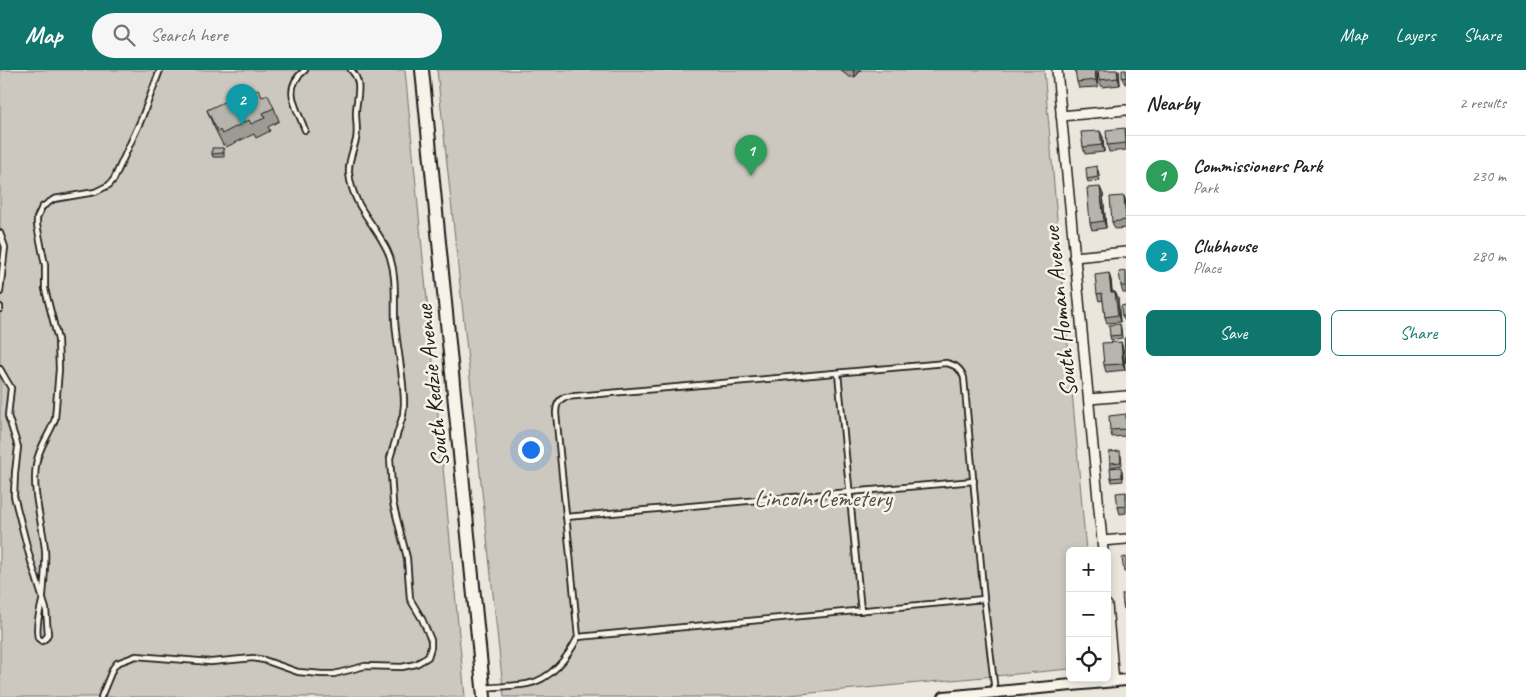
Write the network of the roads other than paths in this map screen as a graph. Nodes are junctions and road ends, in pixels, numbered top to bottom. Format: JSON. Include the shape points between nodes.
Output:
{"nodes":[{"id":1,"x":160,"y":70,"type":"edge"},
{"id":2,"x":305,"y":70,"type":"edge"},
{"id":3,"x":351,"y":70,"type":"edge"},
{"id":4,"x":422,"y":70,"type":"edge"},
{"id":5,"x":1057,"y":70,"type":"edge"},
{"id":6,"x":1126,"y":110,"type":"edge"},
{"id":7,"x":1061,"y":116,"type":"junction"},
{"id":8,"x":305,"y":130,"type":"dead end"},
{"id":9,"x":0,"y":233,"type":"edge"},
{"id":10,"x":1126,"y":252,"type":"edge"},
{"id":11,"x":1074,"y":257,"type":"junction"},
{"id":12,"x":0,"y":292,"type":"edge"},
{"id":13,"x":0,"y":369,"type":"edge"},
{"id":14,"x":838,"y":373,"type":"junction"},
{"id":15,"x":1126,"y":396,"type":"edge"},
{"id":16,"x":1089,"y":400,"type":"junction"},
{"id":17,"x":974,"y":481,"type":"junction"},
{"id":18,"x":850,"y":492,"type":"junction"},
{"id":19,"x":566,"y":517,"type":"junction"},
{"id":20,"x":1126,"y":539,"type":"edge"},
{"id":21,"x":1102,"y":541,"type":"junction"},
{"id":22,"x":1103,"y":547,"type":"edge"},
{"id":23,"x":42,"y":596,"type":"junction"},
{"id":24,"x":984,"y":599,"type":"junction"},
{"id":25,"x":861,"y":611,"type":"junction"},
{"id":26,"x":578,"y":637,"type":"junction"},
{"id":27,"x":1110,"y":637,"type":"edge"},
{"id":28,"x":1126,"y":680,"type":"edge"},
{"id":29,"x":1114,"y":682,"type":"junction"},
{"id":30,"x":483,"y":693,"type":"edge"},
{"id":31,"x":995,"y":695,"type":"edge"},
{"id":32,"x":101,"y":697,"type":"edge"},
{"id":33,"x":944,"y":697,"type":"edge"}],
"edges":[{"from":1,"to":23,"type":"lane","via":[[138,129],[114,179],[95,192],[54,199],[42,207],[37,218],[45,265],[45,289],[59,354],[55,419],[35,467],[36,502],[45,549]]},
{"from":2,"to":8,"type":"lane","via":[[295,80],[291,93]]},
{"from":3,"to":32,"type":"lane","via":[[359,90],[357,134],[349,174],[357,202],[384,245],[394,276],[395,321],[404,404],[390,458],[393,503],[408,558],[410,599],[431,640],[430,652],[416,664],[392,668],[365,666],[334,674],[298,672],[254,658],[211,662],[136,656],[117,662]]},
{"from":4,"to":30,"type":"main road","name":"South Kedzie Avenue"},
{"from":5,"to":7,"type":"street","name":"South Homan Avenue"},
{"from":6,"to":7,"type":"street"},
{"from":7,"to":11,"type":"street","name":"South Homan Avenue"},
{"from":9,"to":12,"type":"lane","via":[[5,247]]},
{"from":10,"to":11,"type":"street"},
{"from":11,"to":16,"type":"street","name":"South Homan Avenue"},
{"from":13,"to":23,"type":"lane","via":[[11,388],[8,416],[18,447],[14,496]]},
{"from":14,"to":17,"type":"lane","via":[[946,364],[958,368],[964,378]]},
{"from":14,"to":18,"type":"lane"},
{"from":14,"to":19,"type":"lane","via":[[561,399],[556,413]]},
{"from":15,"to":16,"type":"street"},
{"from":16,"to":21,"type":"street","name":"South Homan Avenue"},
{"from":17,"to":18,"type":"lane"},
{"from":17,"to":24,"type":"lane"},
{"from":18,"to":19,"type":"lane"},
{"from":18,"to":25,"type":"lane"},
{"from":19,"to":26,"type":"lane"},
{"from":20,"to":21,"type":"street"},
{"from":21,"to":22,"type":"street","name":"South Homan Avenue"},
{"from":23,"to":23,"type":"lane","via":[[48,634],[42,641],[38,638]]},
{"from":24,"to":25,"type":"lane"},
{"from":24,"to":31,"type":"lane"},
{"from":25,"to":26,"type":"lane"},
{"from":26,"to":30,"type":"lane","via":[[560,664],[539,679]]},
{"from":27,"to":29,"type":"street"},
{"from":28,"to":29,"type":"street"},
{"from":29,"to":31,"type":"street"},
{"from":31,"to":33,"type":"street"}]}
